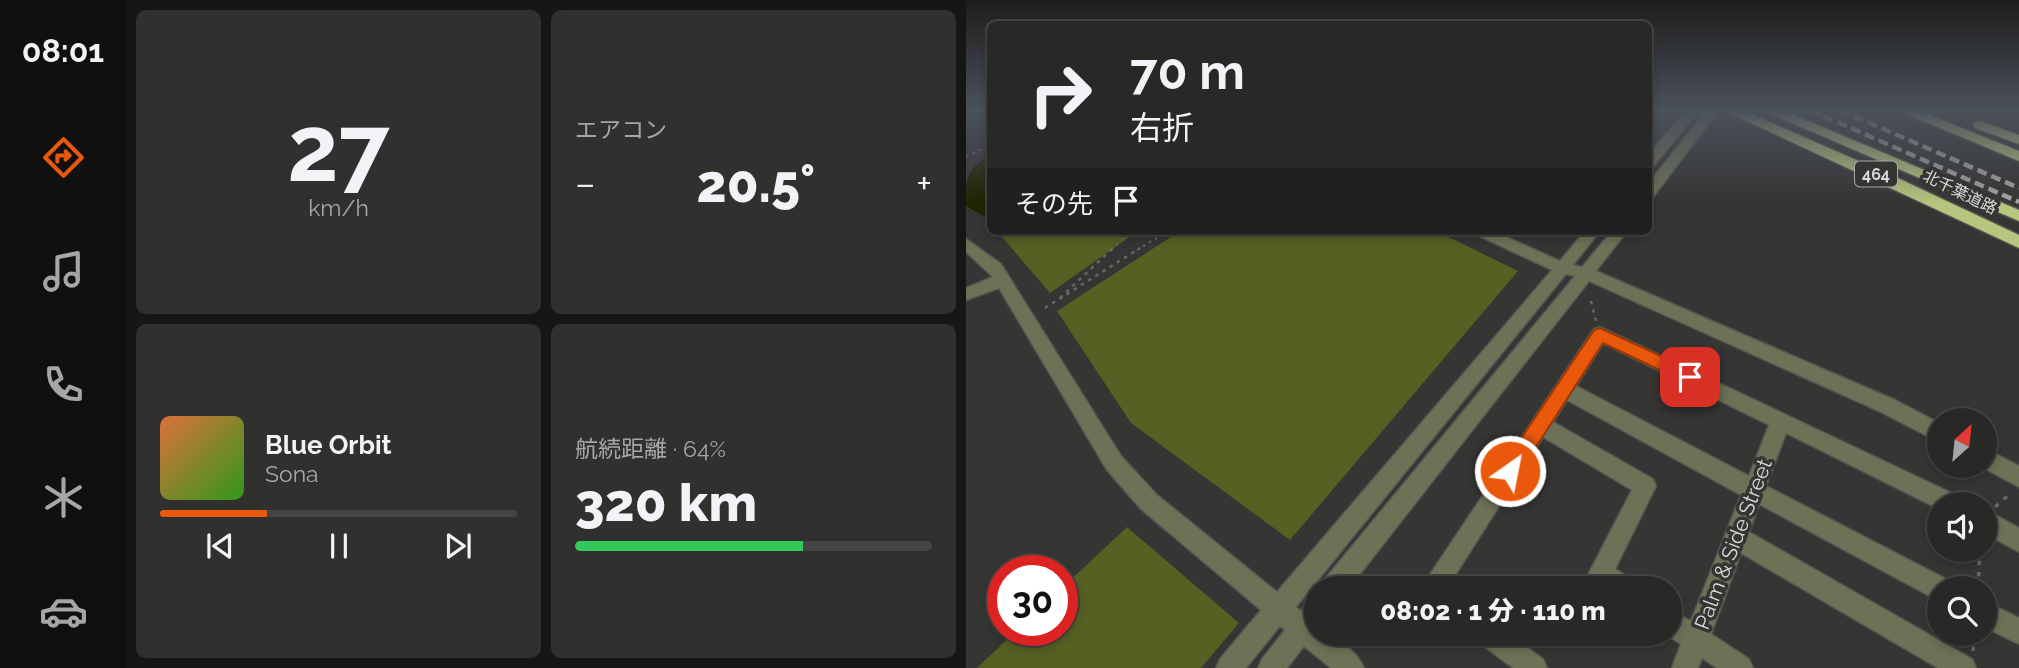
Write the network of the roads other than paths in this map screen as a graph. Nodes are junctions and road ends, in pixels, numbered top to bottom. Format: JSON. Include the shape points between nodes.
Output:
{"nodes":[{"id":1,"x":1667,"y":141,"type":"edge"},
{"id":2,"x":1689,"y":141,"type":"edge"},
{"id":3,"x":1801,"y":141,"type":"edge"},
{"id":4,"x":1843,"y":141,"type":"edge"},
{"id":5,"x":1982,"y":141,"type":"edge"},
{"id":6,"x":2019,"y":156,"type":"edge"},
{"id":7,"x":1652,"y":159,"type":"edge"},
{"id":8,"x":1652,"y":189,"type":"edge"},
{"id":9,"x":2019,"y":216,"type":"edge"},
{"id":10,"x":1491,"y":235,"type":"edge"},
{"id":11,"x":1515,"y":235,"type":"edge"},
{"id":12,"x":1590,"y":235,"type":"edge"},
{"id":13,"x":1617,"y":235,"type":"edge"},
{"id":14,"x":2019,"y":242,"type":"edge"},
{"id":15,"x":966,"y":244,"type":"edge"},
{"id":16,"x":1566,"y":263,"type":"junction"},
{"id":17,"x":1588,"y":274,"type":"junction"},
{"id":18,"x":1002,"y":280,"type":"junction"},
{"id":19,"x":966,"y":294,"type":"edge"},
{"id":20,"x":1564,"y":389,"type":"junction"},
{"id":21,"x":1781,"y":421,"type":"junction"},
{"id":22,"x":1541,"y":425,"type":"junction"},
{"id":23,"x":1927,"y":426,"type":"edge"},
{"id":24,"x":1997,"y":469,"type":"edge"},
{"id":25,"x":2015,"y":485,"type":"edge"},
{"id":26,"x":1754,"y":491,"type":"junction"},
{"id":27,"x":1927,"y":492,"type":"edge"},
{"id":28,"x":1997,"y":521,"type":"edge"},
{"id":29,"x":1736,"y":537,"type":"junction"},
{"id":30,"x":2019,"y":541,"type":"edge"},
{"id":31,"x":1344,"y":576,"type":"edge"},
{"id":32,"x":1441,"y":576,"type":"edge"},
{"id":33,"x":1605,"y":576,"type":"edge"},
{"id":34,"x":1927,"y":583,"type":"edge"},
{"id":35,"x":1280,"y":609,"type":"junction"},
{"id":36,"x":1304,"y":617,"type":"edge"},
{"id":37,"x":1997,"y":620,"type":"edge"},
{"id":38,"x":1304,"y":627,"type":"edge"},
{"id":39,"x":1682,"y":631,"type":"edge"},
{"id":40,"x":2019,"y":631,"type":"edge"},
{"id":41,"x":1695,"y":640,"type":"junction"},
{"id":42,"x":1333,"y":646,"type":"edge"},
{"id":43,"x":1505,"y":646,"type":"edge"},
{"id":44,"x":1229,"y":668,"type":"edge"},
{"id":45,"x":1271,"y":668,"type":"edge"},
{"id":46,"x":1351,"y":668,"type":"edge"},
{"id":47,"x":1534,"y":668,"type":"edge"},
{"id":48,"x":1685,"y":668,"type":"edge"},
{"id":49,"x":1740,"y":668,"type":"edge"},
{"id":50,"x":1963,"y":668,"type":"edge"}],
"edges":[{"from":1,"to":7,"type":"street"},
{"from":2,"to":8,"type":"street"},
{"from":3,"to":14,"type":"highway","name":"北千葉道路","number":"464"},
{"from":4,"to":9,"type":"highway","name":"北千葉道路","number":"464"},
{"from":5,"to":6,"type":"highway"},
{"from":10,"to":16,"type":"street"},
{"from":11,"to":16,"type":"street"},
{"from":12,"to":16,"type":"street"},
{"from":13,"to":17,"type":"street"},
{"from":15,"to":18,"type":"street","via":[[995,268]]},
{"from":16,"to":17,"type":"street"},
{"from":16,"to":35,"type":"street"},
{"from":17,"to":23,"type":"street","via":[[1888,405]]},
{"from":17,"to":31,"type":"street"},
{"from":18,"to":19,"type":"street"},
{"from":18,"to":35,"type":"street","via":[[1114,463],[1149,502]]},
{"from":20,"to":21,"type":"street","via":[[1600,334]]},
{"from":20,"to":22,"type":"street"},
{"from":20,"to":26,"type":"street"},
{"from":21,"to":26,"type":"street","name":"Palm & Side Street"},
{"from":21,"to":27,"type":"street"},
{"from":22,"to":32,"type":"street"},
{"from":22,"to":33,"type":"street","via":[[1645,486],[1601,573]]},
{"from":24,"to":25,"type":"street"},
{"from":26,"to":29,"type":"street","name":"Palm & Side Street"},
{"from":26,"to":34,"type":"street"},
{"from":28,"to":30,"type":"street"},
{"from":29,"to":41,"type":"street","name":"Palm & Side Street"},
{"from":29,"to":50,"type":"street"},
{"from":35,"to":36,"type":"street"},
{"from":35,"to":44,"type":"street"},
{"from":37,"to":40,"type":"street"},
{"from":38,"to":45,"type":"street"},
{"from":39,"to":41,"type":"street"},
{"from":41,"to":48,"type":"street","name":"Palm & Side Street"},
{"from":41,"to":49,"type":"street"},
{"from":42,"to":46,"type":"street"},
{"from":43,"to":47,"type":"street"}]}
